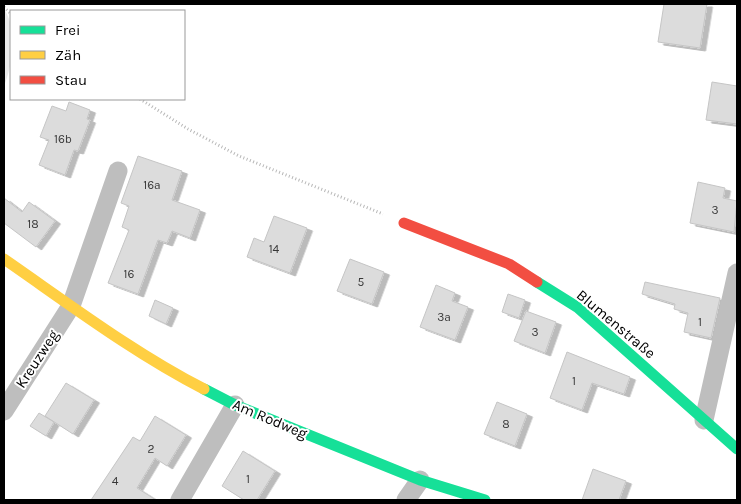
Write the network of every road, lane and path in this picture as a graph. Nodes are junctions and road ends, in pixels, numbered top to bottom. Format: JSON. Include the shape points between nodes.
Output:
{"nodes":[{"id":1,"x":142,"y":100,"type":"edge"},
{"id":2,"x":118,"y":171,"type":"dead end"},
{"id":3,"x":404,"y":223,"type":"joint"},
{"id":4,"x":4,"y":259,"type":"edge"},
{"id":5,"x":737,"y":273,"type":"edge"},
{"id":6,"x":70,"y":306,"type":"junction"},
{"id":7,"x":235,"y":405,"type":"junction"},
{"id":8,"x":4,"y":411,"type":"edge"},
{"id":9,"x":704,"y":420,"type":"junction"},
{"id":10,"x":737,"y":449,"type":"edge"},
{"id":11,"x":420,"y":480,"type":"junction"},
{"id":12,"x":180,"y":500,"type":"edge"},
{"id":13,"x":406,"y":500,"type":"edge"},
{"id":14,"x":485,"y":500,"type":"edge"}],
"edges":[{"from":1,"to":3,"type":"path","via":[[238,156]]},
{"from":2,"to":6,"type":"street"},
{"from":3,"to":9,"type":"street","name":"Blumenstraße","via":[[509,264],[577,307]]},
{"from":4,"to":6,"type":"street","name":"Am Rodweg"},
{"from":5,"to":9,"type":"street"},
{"from":6,"to":7,"type":"street","name":"Am Rodweg","via":[[179,376]]},
{"from":6,"to":8,"type":"street","name":"Kreuzweg"},
{"from":7,"to":11,"type":"street","name":"Am Rodweg"},
{"from":7,"to":12,"type":"street"},
{"from":9,"to":10,"type":"street","name":"Blumenstraße"},
{"from":11,"to":13,"type":"street"},
{"from":11,"to":14,"type":"street","name":"Am Rodweg"}]}
